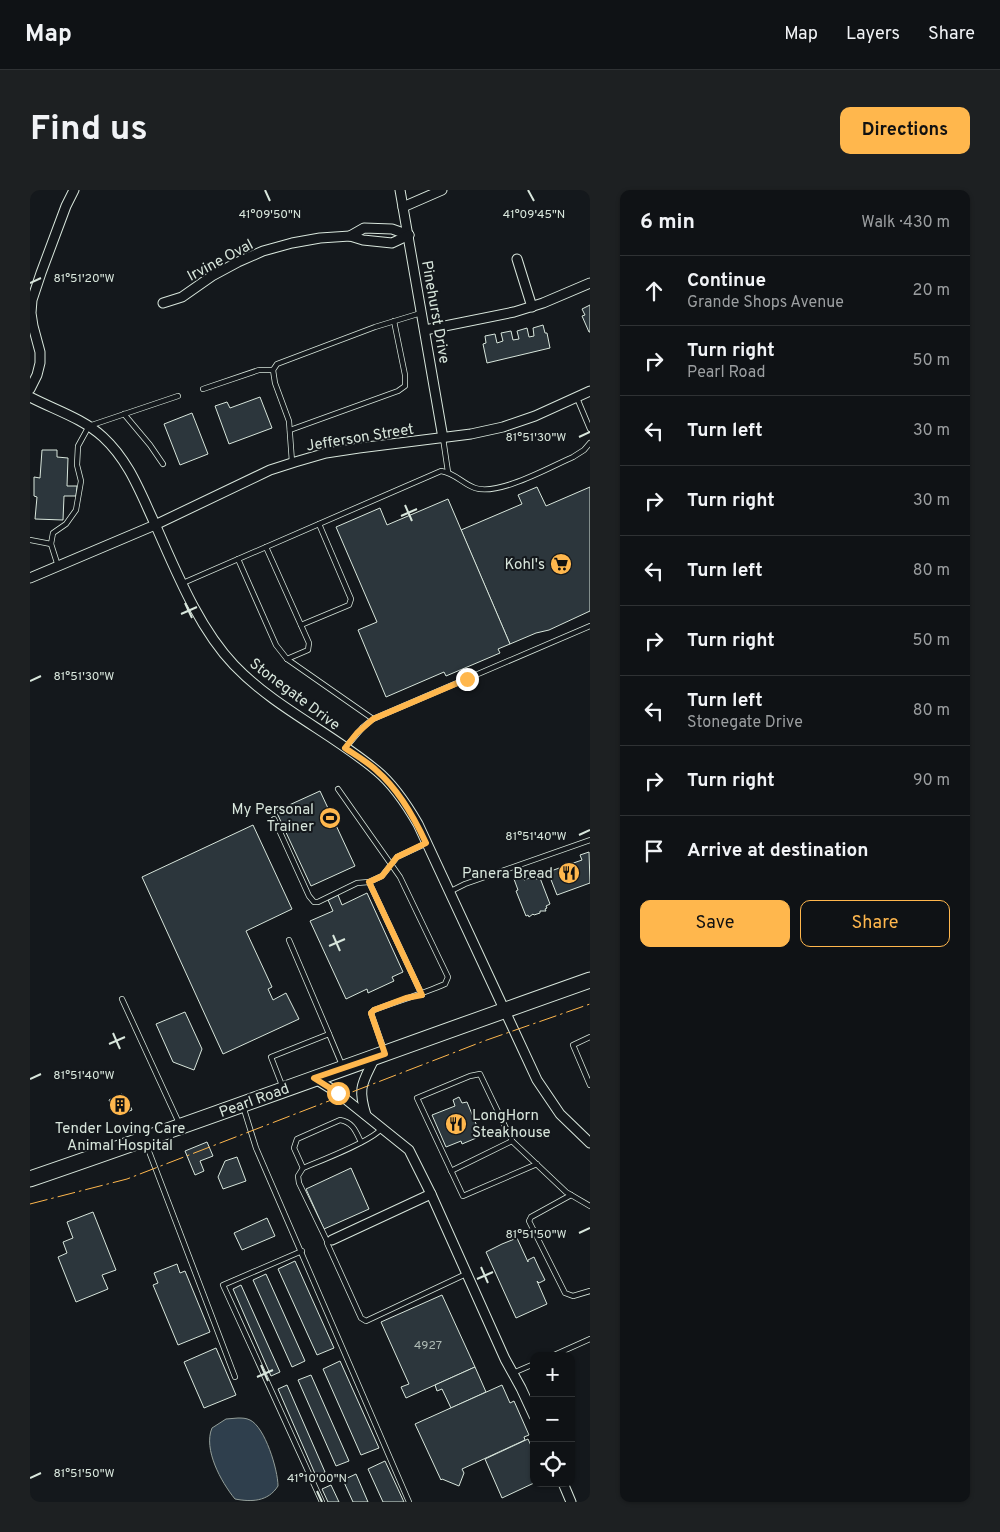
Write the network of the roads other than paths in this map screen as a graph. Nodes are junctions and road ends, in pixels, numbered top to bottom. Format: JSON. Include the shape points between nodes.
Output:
{"nodes":[{"id":1,"x":74,"y":190,"type":"edge"},
{"id":2,"x":400,"y":190,"type":"edge"},
{"id":3,"x":442,"y":190,"type":"edge"},
{"id":4,"x":403,"y":208,"type":"junction"},
{"id":5,"x":409,"y":235,"type":"junction"},
{"id":6,"x":517,"y":259,"type":"dead end"},
{"id":7,"x":590,"y":283,"type":"edge"},
{"id":8,"x":163,"y":303,"type":"dead end"},
{"id":9,"x":532,"y":307,"type":"junction"},
{"id":10,"x":422,"y":313,"type":"junction"},
{"id":11,"x":394,"y":321,"type":"junction"},
{"id":12,"x":425,"y":330,"type":"junction"},
{"id":13,"x":273,"y":370,"type":"junction"},
{"id":14,"x":30,"y":389,"type":"edge"},
{"id":15,"x":203,"y":389,"type":"dead end"},
{"id":16,"x":590,"y":392,"type":"edge"},
{"id":17,"x":178,"y":396,"type":"dead end"},
{"id":18,"x":30,"y":397,"type":"edge"},
{"id":19,"x":576,"y":397,"type":"junction"},
{"id":20,"x":124,"y":414,"type":"junction"},
{"id":21,"x":89,"y":426,"type":"junction"},
{"id":22,"x":590,"y":429,"type":"edge"},
{"id":23,"x":290,"y":430,"type":"junction"},
{"id":24,"x":443,"y":438,"type":"junction"},
{"id":25,"x":590,"y":443,"type":"edge"},
{"id":26,"x":292,"y":462,"type":"junction"},
{"id":27,"x":163,"y":464,"type":"dead end"},
{"id":28,"x":448,"y":472,"type":"junction"},
{"id":29,"x":319,"y":524,"type":"junction"},
{"id":30,"x":155,"y":525,"type":"junction"},
{"id":31,"x":30,"y":540,"type":"edge"},
{"id":32,"x":51,"y":544,"type":"junction"},
{"id":33,"x":266,"y":547,"type":"junction"},
{"id":34,"x":238,"y":559,"type":"junction"},
{"id":35,"x":58,"y":566,"type":"junction"},
{"id":36,"x":30,"y":578,"type":"edge"},
{"id":37,"x":183,"y":583,"type":"junction"},
{"id":38,"x":301,"y":625,"type":"junction"},
{"id":39,"x":590,"y":626,"type":"edge"},
{"id":40,"x":287,"y":659,"type":"junction"},
{"id":41,"x":373,"y":719,"type":"junction"},
{"id":42,"x":345,"y":748,"type":"junction"},
{"id":43,"x":338,"y":789,"type":"dead end"},
{"id":44,"x":274,"y":819,"type":"dead end"},
{"id":45,"x":590,"y":840,"type":"edge"},
{"id":46,"x":426,"y":843,"type":"junction"},
{"id":47,"x":391,"y":865,"type":"junction"},
{"id":48,"x":369,"y":882,"type":"junction"},
{"id":49,"x":449,"y":892,"type":"junction"},
{"id":50,"x":289,"y":940,"type":"dead end"},
{"id":51,"x":590,"y":980,"type":"edge"},
{"id":52,"x":422,"y":995,"type":"junction"},
{"id":53,"x":122,"y":999,"type":"dead end"},
{"id":54,"x":504,"y":1010,"type":"junction"},
{"id":55,"x":329,"y":1034,"type":"junction"},
{"id":56,"x":590,"y":1037,"type":"edge"},
{"id":57,"x":380,"y":1055,"type":"junction"},
{"id":58,"x":343,"y":1068,"type":"junction"},
{"id":59,"x":314,"y":1078,"type":"junction"},
{"id":60,"x":590,"y":1085,"type":"edge"},
{"id":61,"x":284,"y":1089,"type":"junction"},
{"id":62,"x":243,"y":1105,"type":"junction"},
{"id":63,"x":366,"y":1115,"type":"junction"},
{"id":64,"x":180,"y":1127,"type":"junction"},
{"id":65,"x":381,"y":1129,"type":"junction"},
{"id":66,"x":144,"y":1140,"type":"junction"},
{"id":67,"x":512,"y":1141,"type":"junction"},
{"id":68,"x":361,"y":1142,"type":"junction"},
{"id":69,"x":590,"y":1143,"type":"edge"},
{"id":70,"x":537,"y":1164,"type":"junction"},
{"id":71,"x":303,"y":1168,"type":"junction"},
{"id":72,"x":451,"y":1171,"type":"junction"},
{"id":73,"x":30,"y":1179,"type":"edge"},
{"id":74,"x":431,"y":1194,"type":"junction"},
{"id":75,"x":571,"y":1195,"type":"junction"},
{"id":76,"x":590,"y":1206,"type":"edge"},
{"id":77,"x":329,"y":1242,"type":"junction"},
{"id":78,"x":302,"y":1250,"type":"junction"},
{"id":79,"x":466,"y":1274,"type":"junction"},
{"id":80,"x":590,"y":1291,"type":"edge"},
{"id":81,"x":590,"y":1339,"type":"edge"},
{"id":82,"x":561,"y":1352,"type":"edge"},
{"id":83,"x":530,"y":1366,"type":"edge"},
{"id":84,"x":513,"y":1374,"type":"junction"},
{"id":85,"x":235,"y":1377,"type":"dead end"},
{"id":86,"x":530,"y":1408,"type":"edge"},
{"id":87,"x":565,"y":1487,"type":"edge"},
{"id":88,"x":322,"y":1502,"type":"edge"},
{"id":89,"x":409,"y":1502,"type":"edge"},
{"id":90,"x":571,"y":1502,"type":"edge"}],
"edges":[{"from":1,"to":14,"type":"street","via":[[32,300],[31,313],[40,363]]},
{"from":2,"to":4,"type":"street","name":"Pinehurst Drive"},
{"from":3,"to":4,"type":"street"},
{"from":4,"to":5,"type":"street","name":"Pinehurst Drive"},
{"from":5,"to":8,"type":"street","name":"Irvine Oval","via":[[392,229],[364,228],[350,236],[292,243],[238,262],[182,297]]},
{"from":5,"to":10,"type":"street","name":"Pinehurst Drive"},
{"from":6,"to":9,"type":"street"},
{"from":7,"to":9,"type":"street"},
{"from":9,"to":12,"type":"street"},
{"from":10,"to":11,"type":"lane"},
{"from":10,"to":12,"type":"street","name":"Pinehurst Drive"},
{"from":11,"to":13,"type":"lane","via":[[277,364]]},
{"from":11,"to":23,"type":"lane","via":[[405,386]]},
{"from":12,"to":24,"type":"street","name":"Pinehurst Drive"},
{"from":13,"to":15,"type":"lane","via":[[259,370]]},
{"from":13,"to":23,"type":"lane"},
{"from":16,"to":19,"type":"street","name":"Jefferson Street"},
{"from":17,"to":20,"type":"lane"},
{"from":18,"to":21,"type":"street","name":"Stonegate Drive"},
{"from":19,"to":22,"type":"lane"},
{"from":19,"to":24,"type":"street","name":"Jefferson Street","via":[[503,427]]},
{"from":20,"to":21,"type":"lane"},
{"from":20,"to":27,"type":"lane"},
{"from":21,"to":30,"type":"street","name":"Stonegate Drive","via":[[126,463]]},
{"from":21,"to":32,"type":"lane","via":[[78,446],[77,465],[81,481],[76,510],[66,524],[53,533]]},
{"from":23,"to":26,"type":"lane"},
{"from":24,"to":26,"type":"street","name":"Jefferson Street","via":[[351,449]]},
{"from":24,"to":28,"type":"lane"},
{"from":25,"to":28,"type":"lane","via":[[574,457],[488,491],[474,488]]},
{"from":26,"to":30,"type":"street","name":"Jefferson Street"},
{"from":28,"to":29,"type":"lane","via":[[441,471]]},
{"from":29,"to":33,"type":"lane"},
{"from":29,"to":38,"type":"lane","via":[[351,599],[349,605]]},
{"from":30,"to":35,"type":"street","name":"Jefferson Street"},
{"from":30,"to":37,"type":"street","name":"Stonegate Drive"},
{"from":31,"to":32,"type":"lane"},
{"from":32,"to":35,"type":"lane"},
{"from":33,"to":34,"type":"lane"},
{"from":33,"to":38,"type":"lane"},
{"from":34,"to":37,"type":"lane"},
{"from":34,"to":40,"type":"lane","via":[[276,645]]},
{"from":35,"to":36,"type":"street","name":"Jefferson Street"},
{"from":37,"to":42,"type":"street","name":"Stonegate Drive","via":[[206,627],[234,665],[264,691]]},
{"from":38,"to":40,"type":"lane","via":[[309,643],[308,650]]},
{"from":39,"to":41,"type":"lane"},
{"from":40,"to":41,"type":"lane"},
{"from":41,"to":42,"type":"lane"},
{"from":42,"to":46,"type":"street","name":"Stonegate Drive","via":[[393,787]]},
{"from":43,"to":47,"type":"lane"},
{"from":44,"to":48,"type":"lane","via":[[314,902],[357,883]]},
{"from":45,"to":49,"type":"lane"},
{"from":46,"to":47,"type":"lane","via":[[397,857]]},
{"from":46,"to":49,"type":"street","name":"Stonegate Drive"},
{"from":47,"to":48,"type":"lane","via":[[382,876]]},
{"from":47,"to":52,"type":"lane","via":[[400,877],[448,976],[445,984]]},
{"from":48,"to":52,"type":"lane"},
{"from":49,"to":54,"type":"street","name":"Stonegate Drive"},
{"from":50,"to":55,"type":"lane"},
{"from":51,"to":54,"type":"main road","name":"Pearl Road"},
{"from":52,"to":57,"type":"lane","via":[[371,1013]]},
{"from":53,"to":64,"type":"lane"},
{"from":54,"to":57,"type":"main road","name":"Pearl Road"},
{"from":54,"to":69,"type":"street","name":"Stonegate Drive","via":[[548,1098]]},
{"from":55,"to":58,"type":"lane"},
{"from":55,"to":61,"type":"lane","via":[[270,1057]]},
{"from":56,"to":60,"type":"lane","via":[[573,1045]]},
{"from":57,"to":58,"type":"main road","name":"Pearl Road"},
{"from":57,"to":63,"type":"street","via":[[362,1085]]},
{"from":58,"to":59,"type":"main road","name":"Pearl Road"},
{"from":59,"to":61,"type":"main road","name":"Pearl Road"},
{"from":59,"to":63,"type":"street"},
{"from":61,"to":62,"type":"main road","name":"Pearl Road"},
{"from":62,"to":64,"type":"main road","name":"Pearl Road"},
{"from":62,"to":78,"type":"lane","via":[[256,1148]]},
{"from":63,"to":65,"type":"street"},
{"from":64,"to":66,"type":"main road","name":"Pearl Road"},
{"from":65,"to":68,"type":"lane","via":[[378,1134]]},
{"from":65,"to":74,"type":"street","via":[[409,1150]]},
{"from":66,"to":73,"type":"main road","name":"Pearl Road"},
{"from":66,"to":85,"type":"lane"},
{"from":67,"to":70,"type":"lane"},
{"from":67,"to":72,"type":"lane"},
{"from":67,"to":72,"type":"lane","via":[[480,1074],[417,1098]]},
{"from":68,"to":71,"type":"lane"},
{"from":68,"to":71,"type":"lane","via":[[354,1128],[340,1120],[297,1139],[294,1148]]},
{"from":70,"to":72,"type":"lane","via":[[463,1196]]},
{"from":70,"to":75,"type":"lane"},
{"from":71,"to":77,"type":"lane","via":[[298,1176],[299,1183]]},
{"from":74,"to":77,"type":"street"},
{"from":74,"to":79,"type":"street"},
{"from":75,"to":76,"type":"lane"},
{"from":75,"to":80,"type":"lane","via":[[529,1221],[565,1293],[573,1296]]},
{"from":77,"to":79,"type":"lane","via":[[361,1318],[366,1321]]},
{"from":78,"to":88,"type":"lane","via":[[223,1285]]},
{"from":78,"to":89,"type":"lane"},
{"from":79,"to":84,"type":"street"},
{"from":81,"to":82,"type":"lane"},
{"from":83,"to":84,"type":"lane"},
{"from":84,"to":86,"type":"street"},
{"from":87,"to":90,"type":"street"}]}
